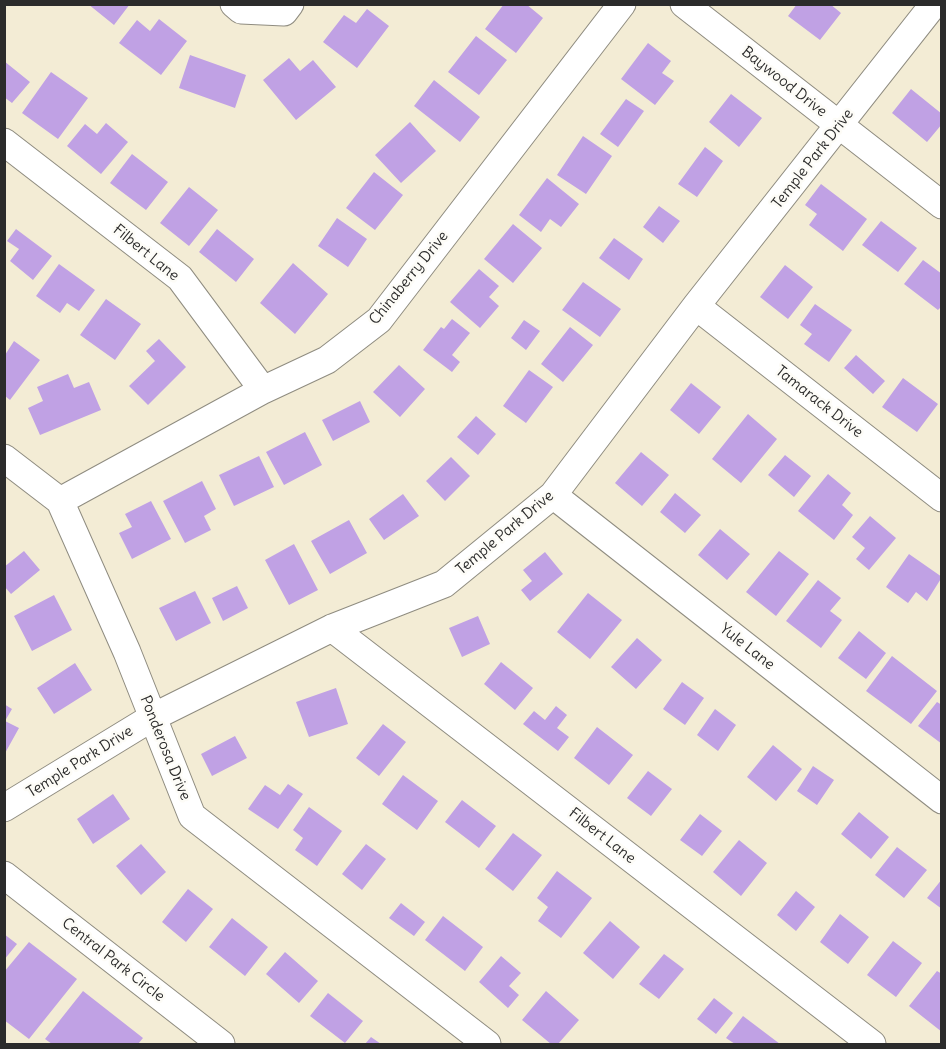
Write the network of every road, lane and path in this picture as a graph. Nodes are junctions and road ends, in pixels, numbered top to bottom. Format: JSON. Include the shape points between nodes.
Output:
{"nodes":[{"id":1,"x":234,"y":4,"type":"edge"},
{"id":2,"x":290,"y":4,"type":"edge"},
{"id":3,"x":622,"y":4,"type":"edge"},
{"id":4,"x":684,"y":4,"type":"edge"},
{"id":5,"x":934,"y":4,"type":"edge"},
{"id":6,"x":840,"y":126,"type":"junction"},
{"id":7,"x":4,"y":142,"type":"edge"},
{"id":8,"x":942,"y":205,"type":"edge"},
{"id":9,"x":696,"y":306,"type":"junction"},
{"id":10,"x":262,"y":390,"type":"junction"},
{"id":11,"x":4,"y":458,"type":"edge"},
{"id":12,"x":553,"y":495,"type":"junction"},
{"id":13,"x":942,"y":498,"type":"edge"},
{"id":14,"x":60,"y":501,"type":"junction"},
{"id":15,"x":332,"y":628,"type":"junction"},
{"id":16,"x":153,"y":717,"type":"junction"},
{"id":17,"x":942,"y":800,"type":"edge"},
{"id":18,"x":4,"y":808,"type":"edge"},
{"id":19,"x":4,"y":875,"type":"edge"},
{"id":20,"x":221,"y":1044,"type":"edge"},
{"id":21,"x":487,"y":1044,"type":"edge"},
{"id":22,"x":872,"y":1044,"type":"edge"}],
"edges":[{"from":1,"to":2,"type":"street","via":[[241,10],[284,12]]},
{"from":3,"to":10,"type":"street","name":"Chinaberry Drive","via":[[379,320],[327,360]]},
{"from":4,"to":6,"type":"street","name":"Baywood Drive"},
{"from":5,"to":6,"type":"street","name":"Temple Park Drive"},
{"from":6,"to":8,"type":"street","name":"Baywood Drive"},
{"from":6,"to":9,"type":"street","name":"Temple Park Drive"},
{"from":7,"to":10,"type":"street","name":"Filbert Lane","via":[[180,278]]},
{"from":9,"to":12,"type":"street","name":"Temple Park Drive"},
{"from":9,"to":13,"type":"street","name":"Tamarack Drive"},
{"from":10,"to":14,"type":"street","name":"Chinaberry Drive"},
{"from":11,"to":14,"type":"street","name":"Ponderosa Drive"},
{"from":12,"to":15,"type":"street","name":"Temple Park Drive","via":[[444,584]]},
{"from":12,"to":17,"type":"street","name":"Yule Lane"},
{"from":14,"to":16,"type":"street","name":"Ponderosa Drive"},
{"from":15,"to":16,"type":"street","name":"Temple Park Drive"},
{"from":15,"to":22,"type":"street","name":"Filbert Lane"},
{"from":16,"to":18,"type":"street","name":"Temple Park Drive"},
{"from":16,"to":21,"type":"street","name":"Ponderosa Drive","via":[[192,816]]},
{"from":19,"to":20,"type":"street","name":"Central Park Circle"}]}
